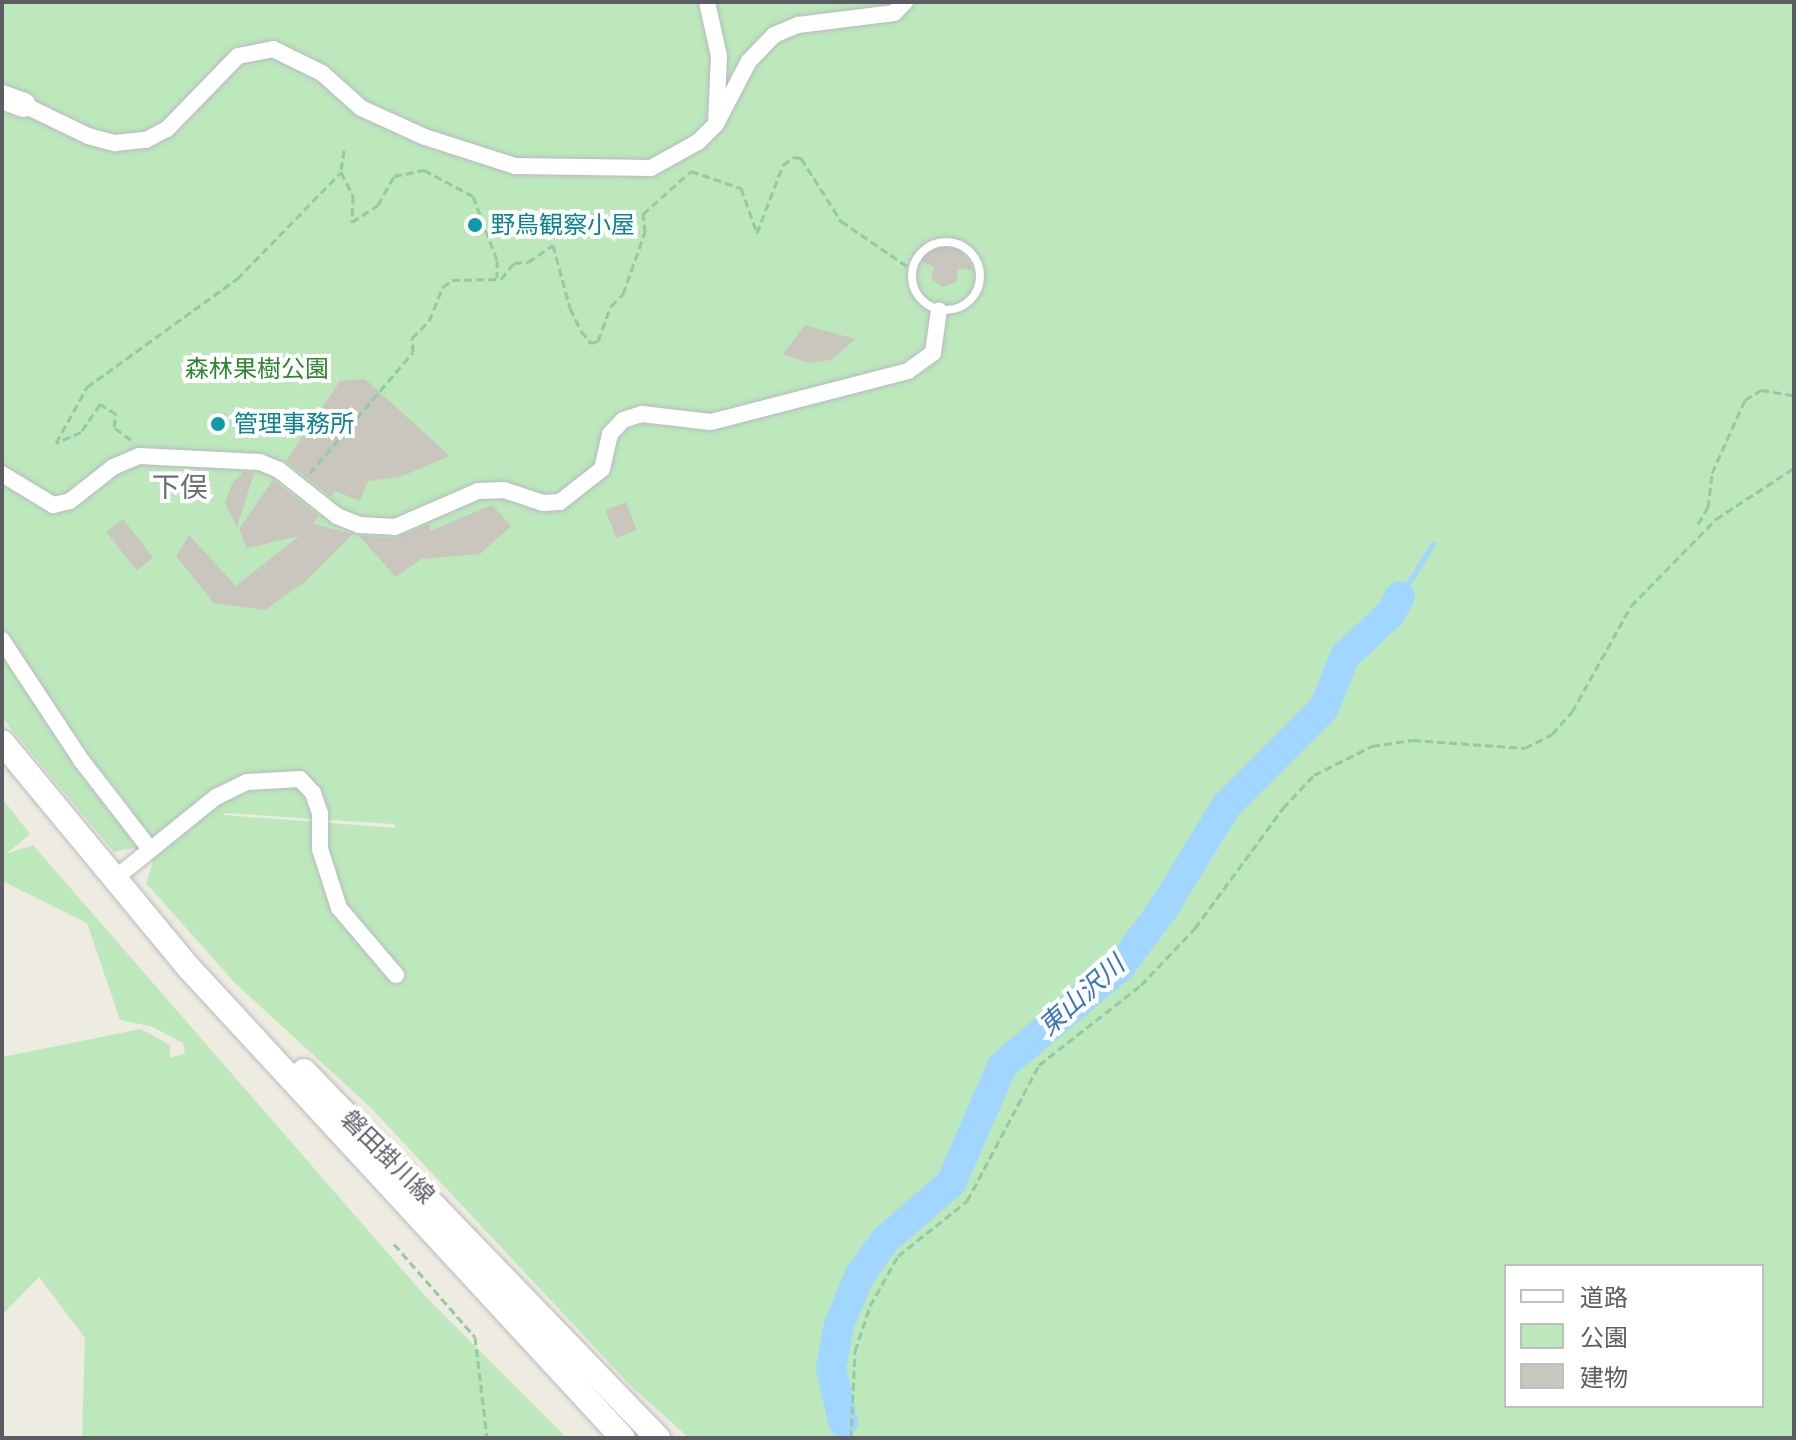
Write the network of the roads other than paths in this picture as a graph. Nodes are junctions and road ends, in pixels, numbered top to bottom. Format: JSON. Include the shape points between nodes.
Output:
{"nodes":[{"id":1,"x":707,"y":2,"type":"edge"},
{"id":2,"x":905,"y":2,"type":"edge"},
{"id":3,"x":13,"y":101,"type":"edge"},
{"id":4,"x":716,"y":124,"type":"junction"},
{"id":5,"x":939,"y":310,"type":"junction"},
{"id":6,"x":2,"y":474,"type":"edge"},
{"id":7,"x":2,"y":640,"type":"edge"},
{"id":8,"x":2,"y":742,"type":"edge"},
{"id":9,"x":150,"y":849,"type":"junction"},
{"id":10,"x":113,"y":880,"type":"junction"},
{"id":11,"x":396,"y":975,"type":"dead end"},
{"id":12,"x":458,"y":1264,"type":"junction"},
{"id":13,"x":621,"y":1399,"type":"junction"},
{"id":14,"x":608,"y":1438,"type":"edge"},
{"id":15,"x":623,"y":1438,"type":"edge"},
{"id":16,"x":658,"y":1438,"type":"edge"},
{"id":17,"x":665,"y":1438,"type":"edge"}],
"edges":[{"from":1,"to":4,"type":"street","via":[[719,56]]},
{"from":2,"to":4,"type":"street","via":[[894,13],[798,25],[774,35],[749,61]]},
{"from":3,"to":4,"type":"street","via":[[88,136],[115,143],[146,140],[167,129],[238,56],[273,49],[322,73],[361,108],[425,137],[515,166],[651,168],[689,148]]},
{"from":5,"to":5,"type":"lane","via":[[917,295],[911,269],[917,256],[939,242],[965,247],[980,269],[975,295],[965,305]]},
{"from":5,"to":6,"type":"street","via":[[933,353],[908,371],[711,422],[642,414],[623,420],[610,434],[602,469],[560,502],[543,503],[504,490],[478,491],[395,527],[359,525],[337,516],[300,485],[260,462],[139,456],[113,467],[70,501],[53,505]]},
{"from":7,"to":9,"type":"street","via":[[81,760]]},
{"from":8,"to":10,"type":"main road","name":"磐田掛川線"},
{"from":9,"to":10,"type":"street"},
{"from":9,"to":11,"type":"street","via":[[216,797],[247,782],[300,779],[313,793],[320,813],[320,849],[339,908]]},
{"from":10,"to":12,"type":"main road","name":"磐田掛川線"},
{"from":10,"to":13,"type":"main road","name":"磐田掛川線","via":[[198,961]]},
{"from":12,"to":14,"type":"main road","via":[[519,1343]]},
{"from":12,"to":15,"type":"main road","name":"磐田掛川線"},
{"from":13,"to":16,"type":"main road","name":"磐田掛川線"},
{"from":13,"to":17,"type":"main road"}]}
